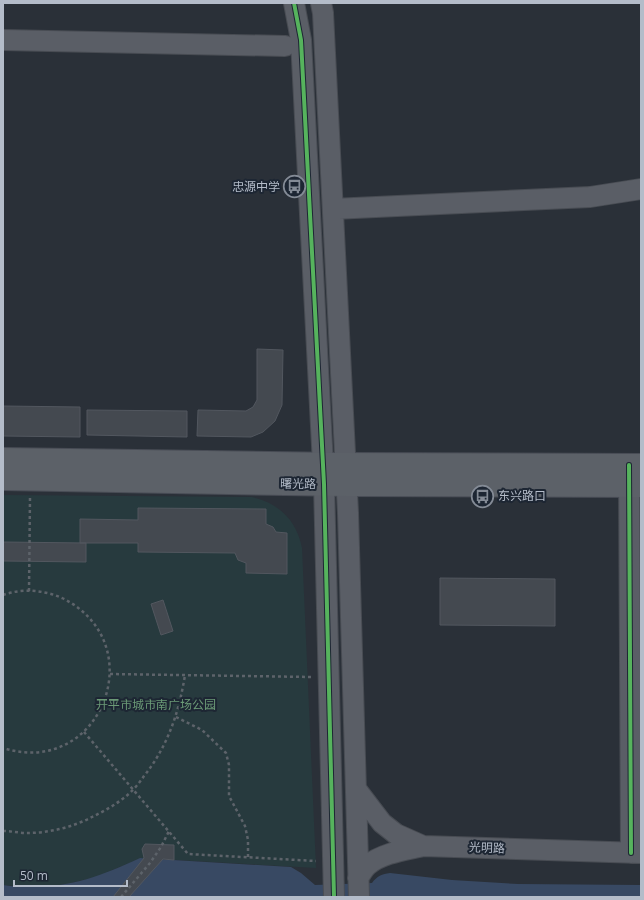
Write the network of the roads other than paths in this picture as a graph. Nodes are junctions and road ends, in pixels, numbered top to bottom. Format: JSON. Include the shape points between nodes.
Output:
{"nodes":[{"id":1,"x":294,"y":3,"type":"edge"},
{"id":2,"x":321,"y":3,"type":"edge"},
{"id":3,"x":3,"y":40,"type":"edge"},
{"id":4,"x":285,"y":46,"type":"dead end"},
{"id":5,"x":641,"y":189,"type":"edge"},
{"id":6,"x":333,"y":209,"type":"junction"},
{"id":7,"x":3,"y":459,"type":"edge"},
{"id":8,"x":635,"y":465,"type":"edge"},
{"id":9,"x":323,"y":474,"type":"junction"},
{"id":10,"x":345,"y":474,"type":"junction"},
{"id":11,"x":3,"y":478,"type":"edge"},
{"id":12,"x":635,"y":486,"type":"edge"},
{"id":13,"x":356,"y":789,"type":"junction"},
{"id":14,"x":423,"y":846,"type":"junction"},
{"id":15,"x":636,"y":853,"type":"edge"},
{"id":16,"x":358,"y":880,"type":"edge"},
{"id":17,"x":334,"y":897,"type":"edge"}],
"edges":[{"from":1,"to":9,"type":"street","via":[[301,40]]},
{"from":2,"to":6,"type":"street"},
{"from":3,"to":4,"type":"street"},
{"from":5,"to":6,"type":"street","via":[[590,197]]},
{"from":6,"to":10,"type":"street"},
{"from":7,"to":9,"type":"main road","name":"曙光路"},
{"from":8,"to":10,"type":"main road","name":"曙光路"},
{"from":8,"to":12,"type":"street"},
{"from":9,"to":10,"type":"main road","name":"曙光路"},
{"from":9,"to":11,"type":"main road","name":"曙光路"},
{"from":9,"to":17,"type":"street"},
{"from":10,"to":12,"type":"main road","name":"曙光路"},
{"from":10,"to":13,"type":"street"},
{"from":12,"to":15,"type":"street"},
{"from":13,"to":14,"type":"street","name":"光明路","via":[[382,823],[396,834]]},
{"from":13,"to":16,"type":"street"},
{"from":14,"to":15,"type":"street","name":"光明路"},
{"from":14,"to":16,"type":"street","via":[[376,860],[367,866]]}]}
